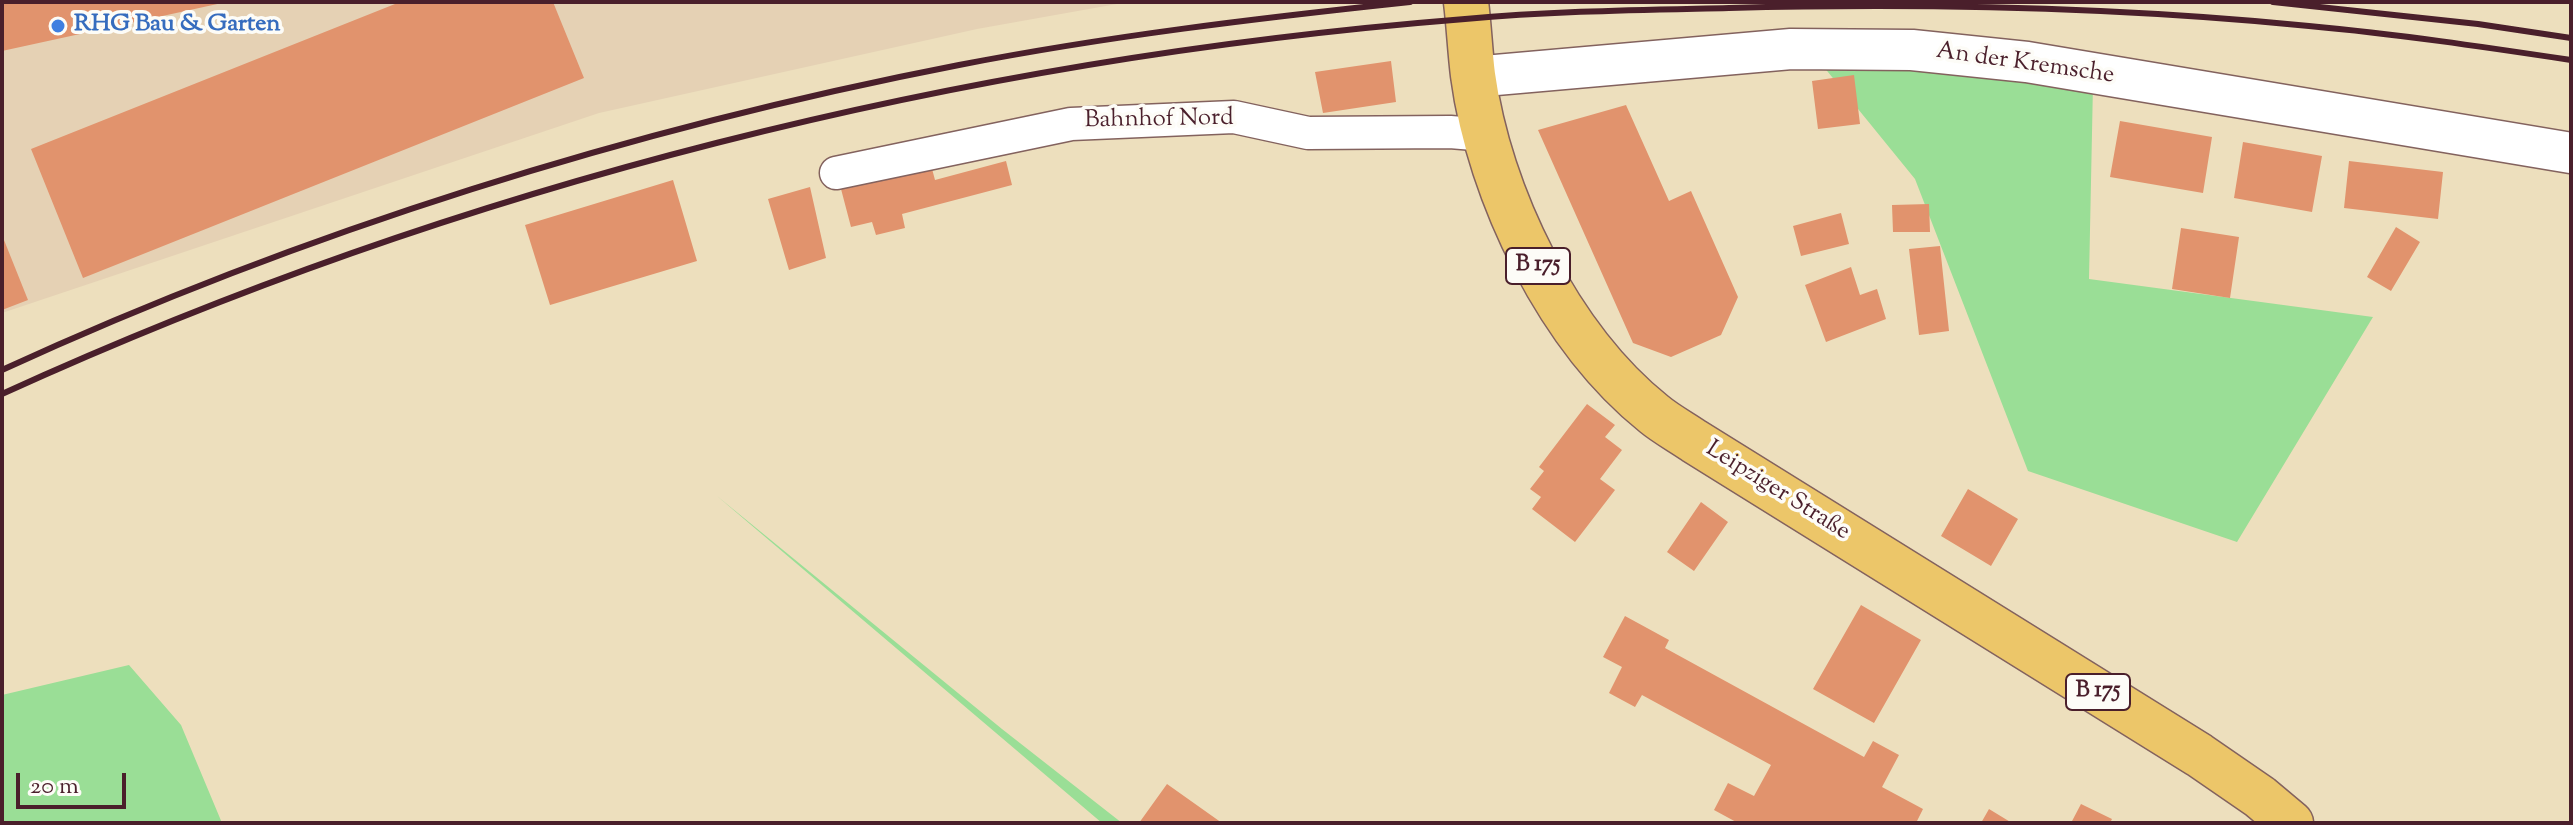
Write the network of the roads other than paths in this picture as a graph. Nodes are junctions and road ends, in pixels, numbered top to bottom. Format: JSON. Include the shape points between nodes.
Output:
{"nodes":[{"id":1,"x":1466,"y":2,"type":"edge"},
{"id":2,"x":1473,"y":77,"type":"junction"},
{"id":3,"x":1486,"y":135,"type":"junction"},
{"id":4,"x":2571,"y":153,"type":"edge"},
{"id":5,"x":836,"y":173,"type":"dead end"},
{"id":6,"x":2291,"y":823,"type":"edge"}],
"edges":[{"from":1,"to":2,"type":"main road","name":"Leipziger Straße","number":"B 175"},
{"from":2,"to":3,"type":"main road","name":"Leipziger Straße","number":"B 175"},
{"from":2,"to":4,"type":"street","name":"An der Kremsche","via":[[1791,49],[1912,50],[2027,62]]},
{"from":3,"to":5,"type":"street","name":"Bahnhof Nord","via":[[1308,133],[1234,117],[1071,124]]},
{"from":3,"to":6,"type":"main road","name":"Leipziger Straße","number":"B 175","via":[[1519,228],[1560,305],[1586,344],[1654,414],[2199,755]]}]}
